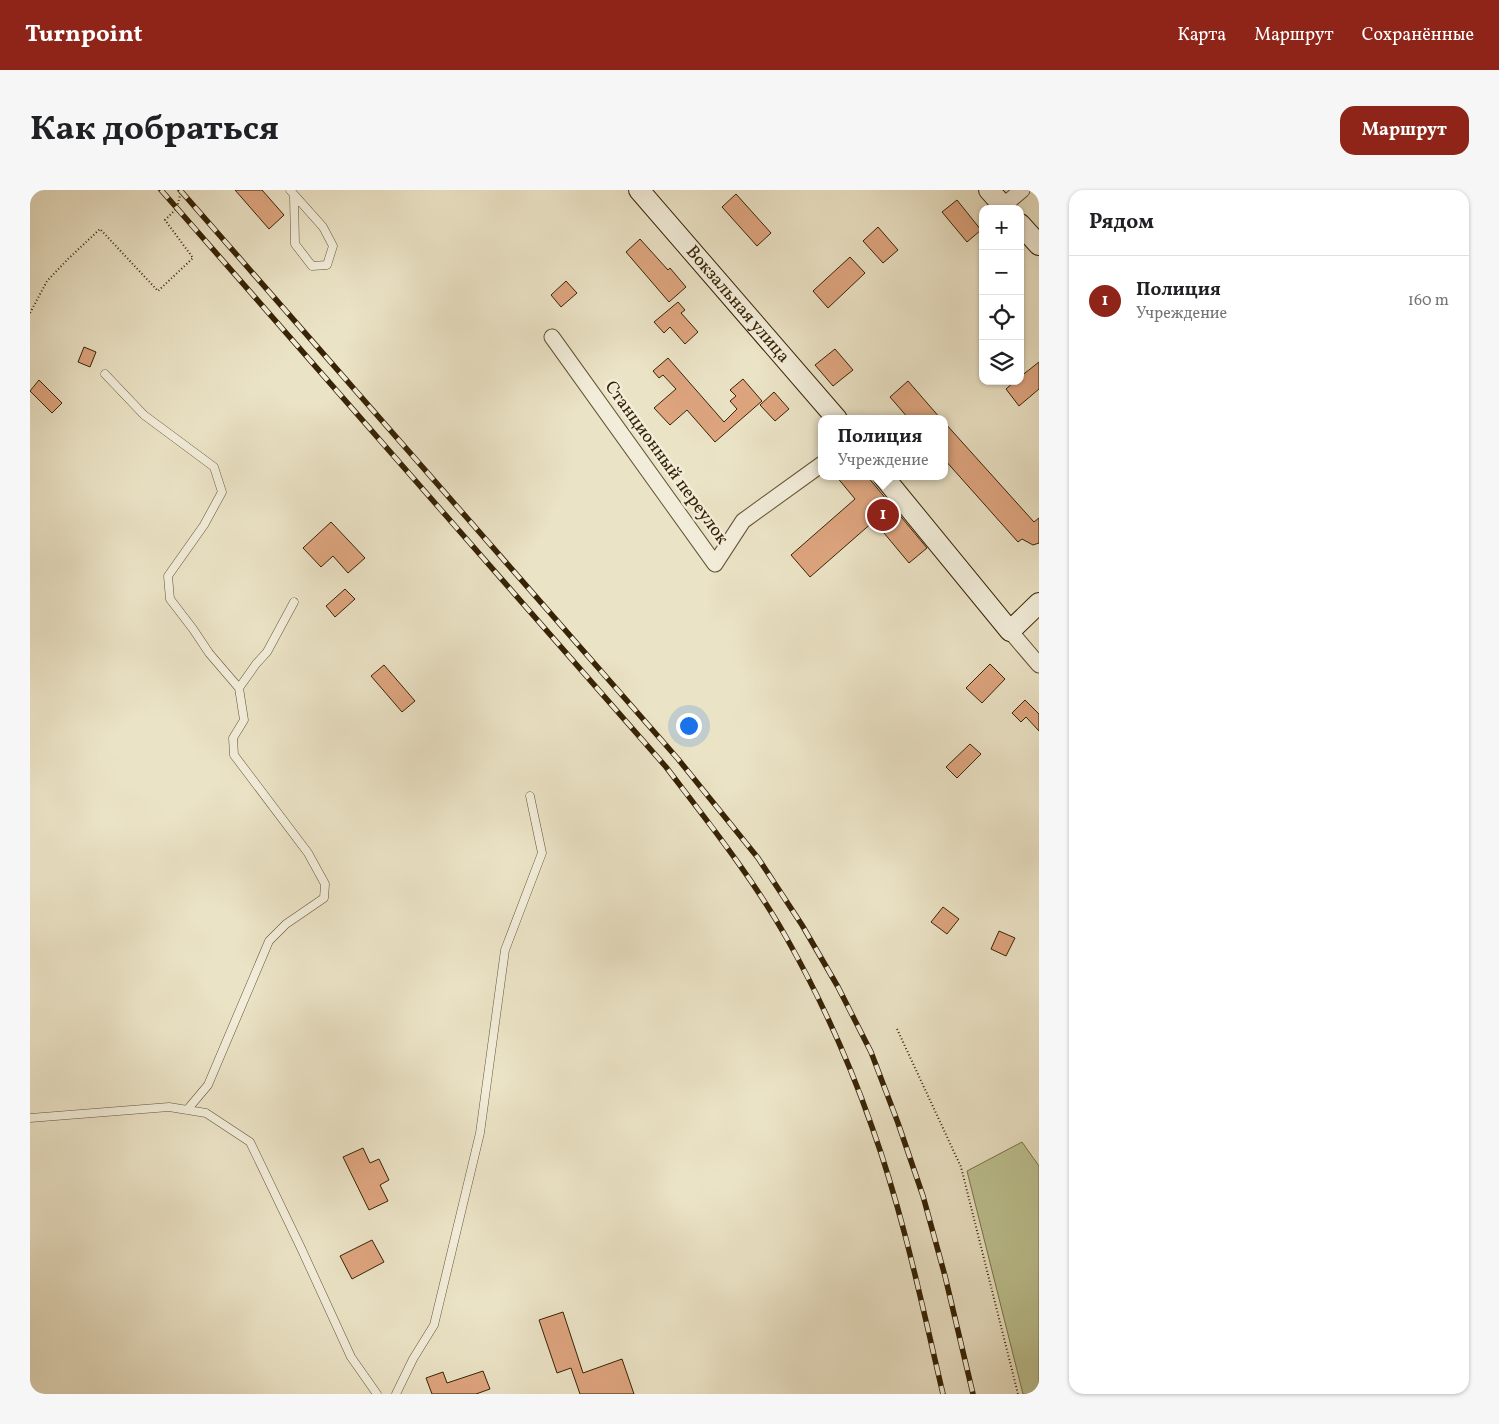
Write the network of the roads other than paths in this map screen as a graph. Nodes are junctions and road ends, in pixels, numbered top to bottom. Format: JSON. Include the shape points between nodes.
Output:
{"nodes":[{"id":1,"x":639,"y":190,"type":"edge"},
{"id":2,"x":989,"y":190,"type":"edge"},
{"id":3,"x":1022,"y":190,"type":"edge"},
{"id":4,"x":292,"y":193,"type":"edge"},
{"id":5,"x":1003,"y":205,"type":"edge"},
{"id":6,"x":1007,"y":205,"type":"edge"},
{"id":7,"x":1024,"y":228,"type":"edge"},
{"id":8,"x":1039,"y":245,"type":"edge"},
{"id":9,"x":552,"y":337,"type":"dead end"},
{"id":10,"x":105,"y":374,"type":"dead end"},
{"id":11,"x":833,"y":415,"type":"edge"},
{"id":12,"x":818,"y":467,"type":"edge"},
{"id":13,"x":886,"y":480,"type":"edge"},
{"id":14,"x":294,"y":602,"type":"dead end"},
{"id":15,"x":1039,"y":603,"type":"edge"},
{"id":16,"x":1010,"y":631,"type":"junction"},
{"id":17,"x":1039,"y":665,"type":"edge"},
{"id":18,"x":239,"y":688,"type":"junction"},
{"id":19,"x":530,"y":796,"type":"dead end"},
{"id":20,"x":187,"y":1110,"type":"junction"},
{"id":21,"x":30,"y":1118,"type":"edge"},
{"id":22,"x":377,"y":1394,"type":"edge"},
{"id":23,"x":396,"y":1394,"type":"edge"}],
"edges":[{"from":1,"to":11,"type":"street","name":"Вокзальная улица"},
{"from":2,"to":5,"type":"street"},
{"from":3,"to":6,"type":"street"},
{"from":4,"to":4,"type":"lane","via":[[323,226],[333,246],[328,265],[312,266],[294,244]]},
{"from":7,"to":8,"type":"street"},
{"from":9,"to":12,"type":"street","name":"Станционный переулок","via":[[715,564],[743,521]]},
{"from":10,"to":18,"type":"lane","via":[[144,415],[214,467],[222,492],[204,525],[168,576],[170,599]]},
{"from":13,"to":16,"type":"street"},
{"from":14,"to":18,"type":"lane","via":[[268,652]]},
{"from":15,"to":16,"type":"street"},
{"from":16,"to":17,"type":"street"},
{"from":18,"to":20,"type":"lane","via":[[244,720],[234,738],[234,755],[308,853],[325,884],[324,898],[286,924],[269,941],[208,1085]]},
{"from":19,"to":23,"type":"lane","via":[[542,853],[505,950],[480,1133],[434,1325]]},
{"from":20,"to":21,"type":"lane","via":[[169,1107]]},
{"from":20,"to":22,"type":"lane","via":[[206,1112],[250,1142],[351,1357]]}]}
